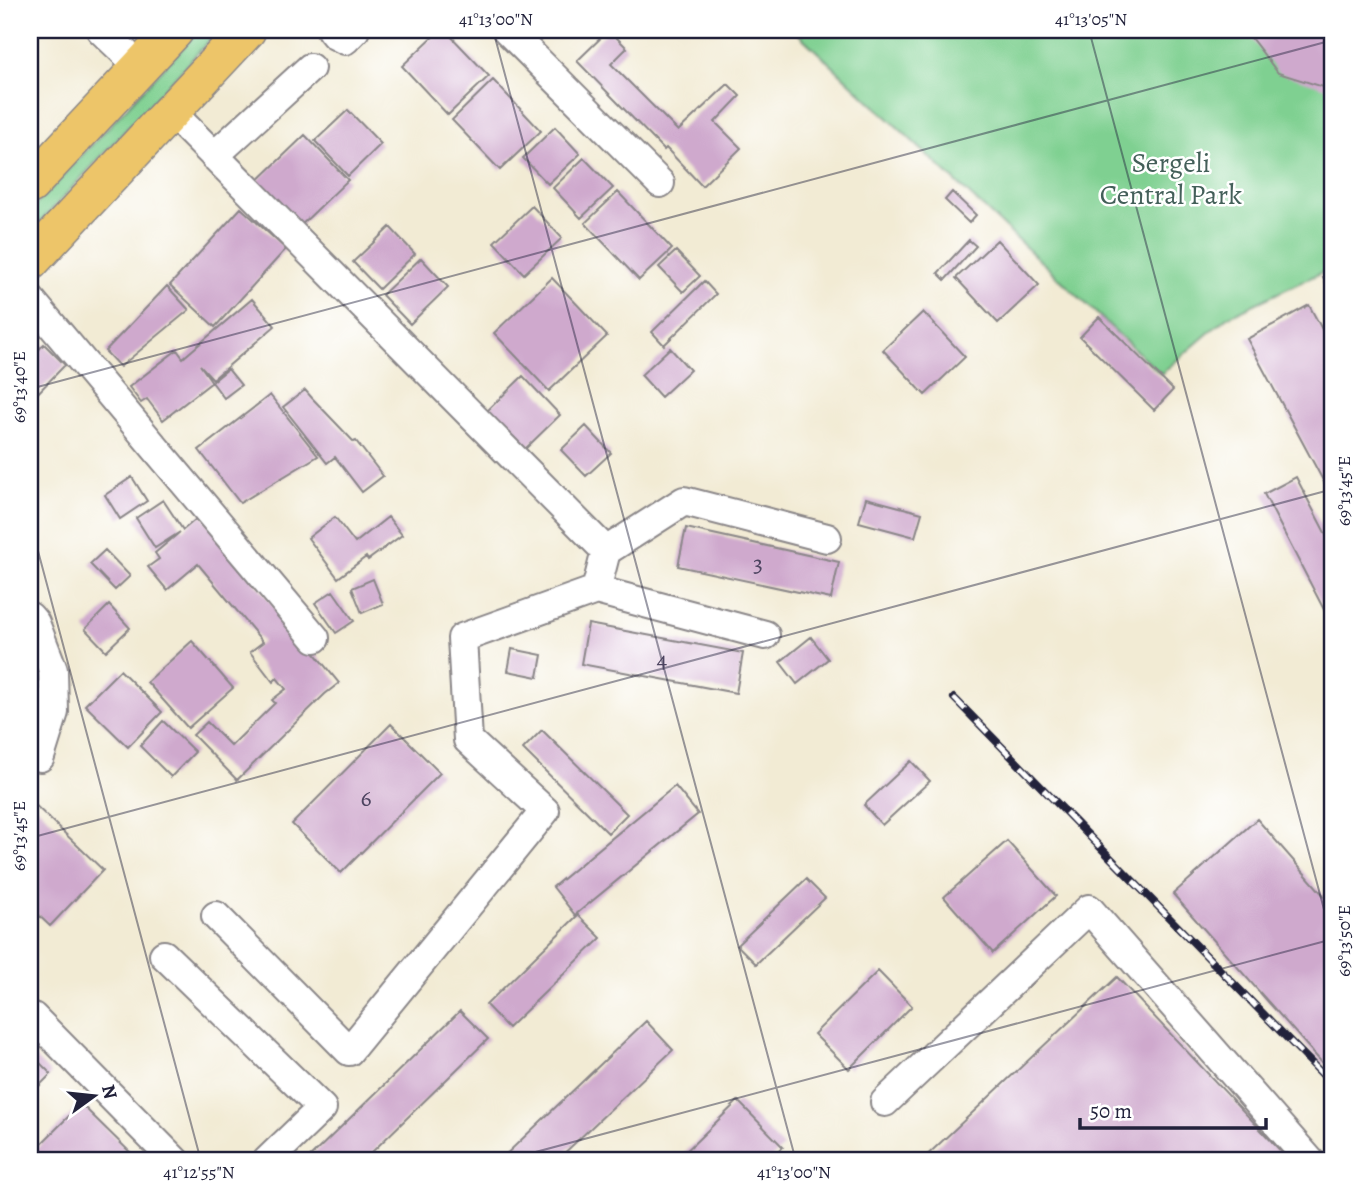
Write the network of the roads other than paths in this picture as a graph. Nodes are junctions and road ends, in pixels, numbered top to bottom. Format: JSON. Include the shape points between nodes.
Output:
{"nodes":[{"id":1,"x":101,"y":30,"type":"edge"},
{"id":2,"x":121,"y":30,"type":"edge"},
{"id":3,"x":175,"y":30,"type":"edge"},
{"id":4,"x":247,"y":30,"type":"edge"},
{"id":5,"x":331,"y":30,"type":"edge"},
{"id":6,"x":355,"y":30,"type":"edge"},
{"id":7,"x":507,"y":30,"type":"edge"},
{"id":8,"x":143,"y":63,"type":"junction"},
{"id":9,"x":310,"y":68,"type":"dead end"},
{"id":10,"x":171,"y":112,"type":"junction"},
{"id":11,"x":214,"y":156,"type":"junction"},
{"id":12,"x":660,"y":183,"type":"dead end"},
{"id":13,"x":30,"y":184,"type":"edge"},
{"id":14,"x":30,"y":262,"type":"edge"},
{"id":15,"x":30,"y":299,"type":"edge"},
{"id":16,"x":827,"y":538,"type":"dead end"},
{"id":17,"x":606,"y":551,"type":"junction"},
{"id":18,"x":596,"y":590,"type":"junction"},
{"id":19,"x":30,"y":617,"type":"edge"},
{"id":20,"x":765,"y":635,"type":"dead end"},
{"id":21,"x":314,"y":638,"type":"dead end"},
{"id":22,"x":40,"y":757,"type":"dead end"},
{"id":23,"x":216,"y":915,"type":"dead end"},
{"id":24,"x":164,"y":955,"type":"dead end"},
{"id":25,"x":30,"y":1017,"type":"edge"},
{"id":26,"x":885,"y":1102,"type":"dead end"},
{"id":27,"x":175,"y":1161,"type":"edge"},
{"id":28,"x":267,"y":1161,"type":"edge"},
{"id":29,"x":1310,"y":1161,"type":"edge"}],
"edges":[{"from":1,"to":8,"type":"street"},
{"from":2,"to":8,"type":"street"},
{"from":3,"to":8,"type":"main road"},
{"from":4,"to":10,"type":"main road"},
{"from":5,"to":6,"type":"street","via":[[345,40]]},
{"from":7,"to":12,"type":"street"},
{"from":8,"to":13,"type":"main road"},
{"from":9,"to":11,"type":"street"},
{"from":10,"to":11,"type":"street"},
{"from":10,"to":14,"type":"main road"},
{"from":11,"to":17,"type":"street"},
{"from":15,"to":21,"type":"street"},
{"from":16,"to":17,"type":"street","via":[[684,501]]},
{"from":17,"to":18,"type":"street"},
{"from":18,"to":20,"type":"street"},
{"from":18,"to":23,"type":"street","via":[[462,638],[468,740],[545,811],[348,1051]]},
{"from":19,"to":22,"type":"street","via":[[53,670],[54,712]]},
{"from":24,"to":28,"type":"street","via":[[322,1108]]},
{"from":25,"to":27,"type":"street"},
{"from":26,"to":29,"type":"street","via":[[1089,909]]}]}
